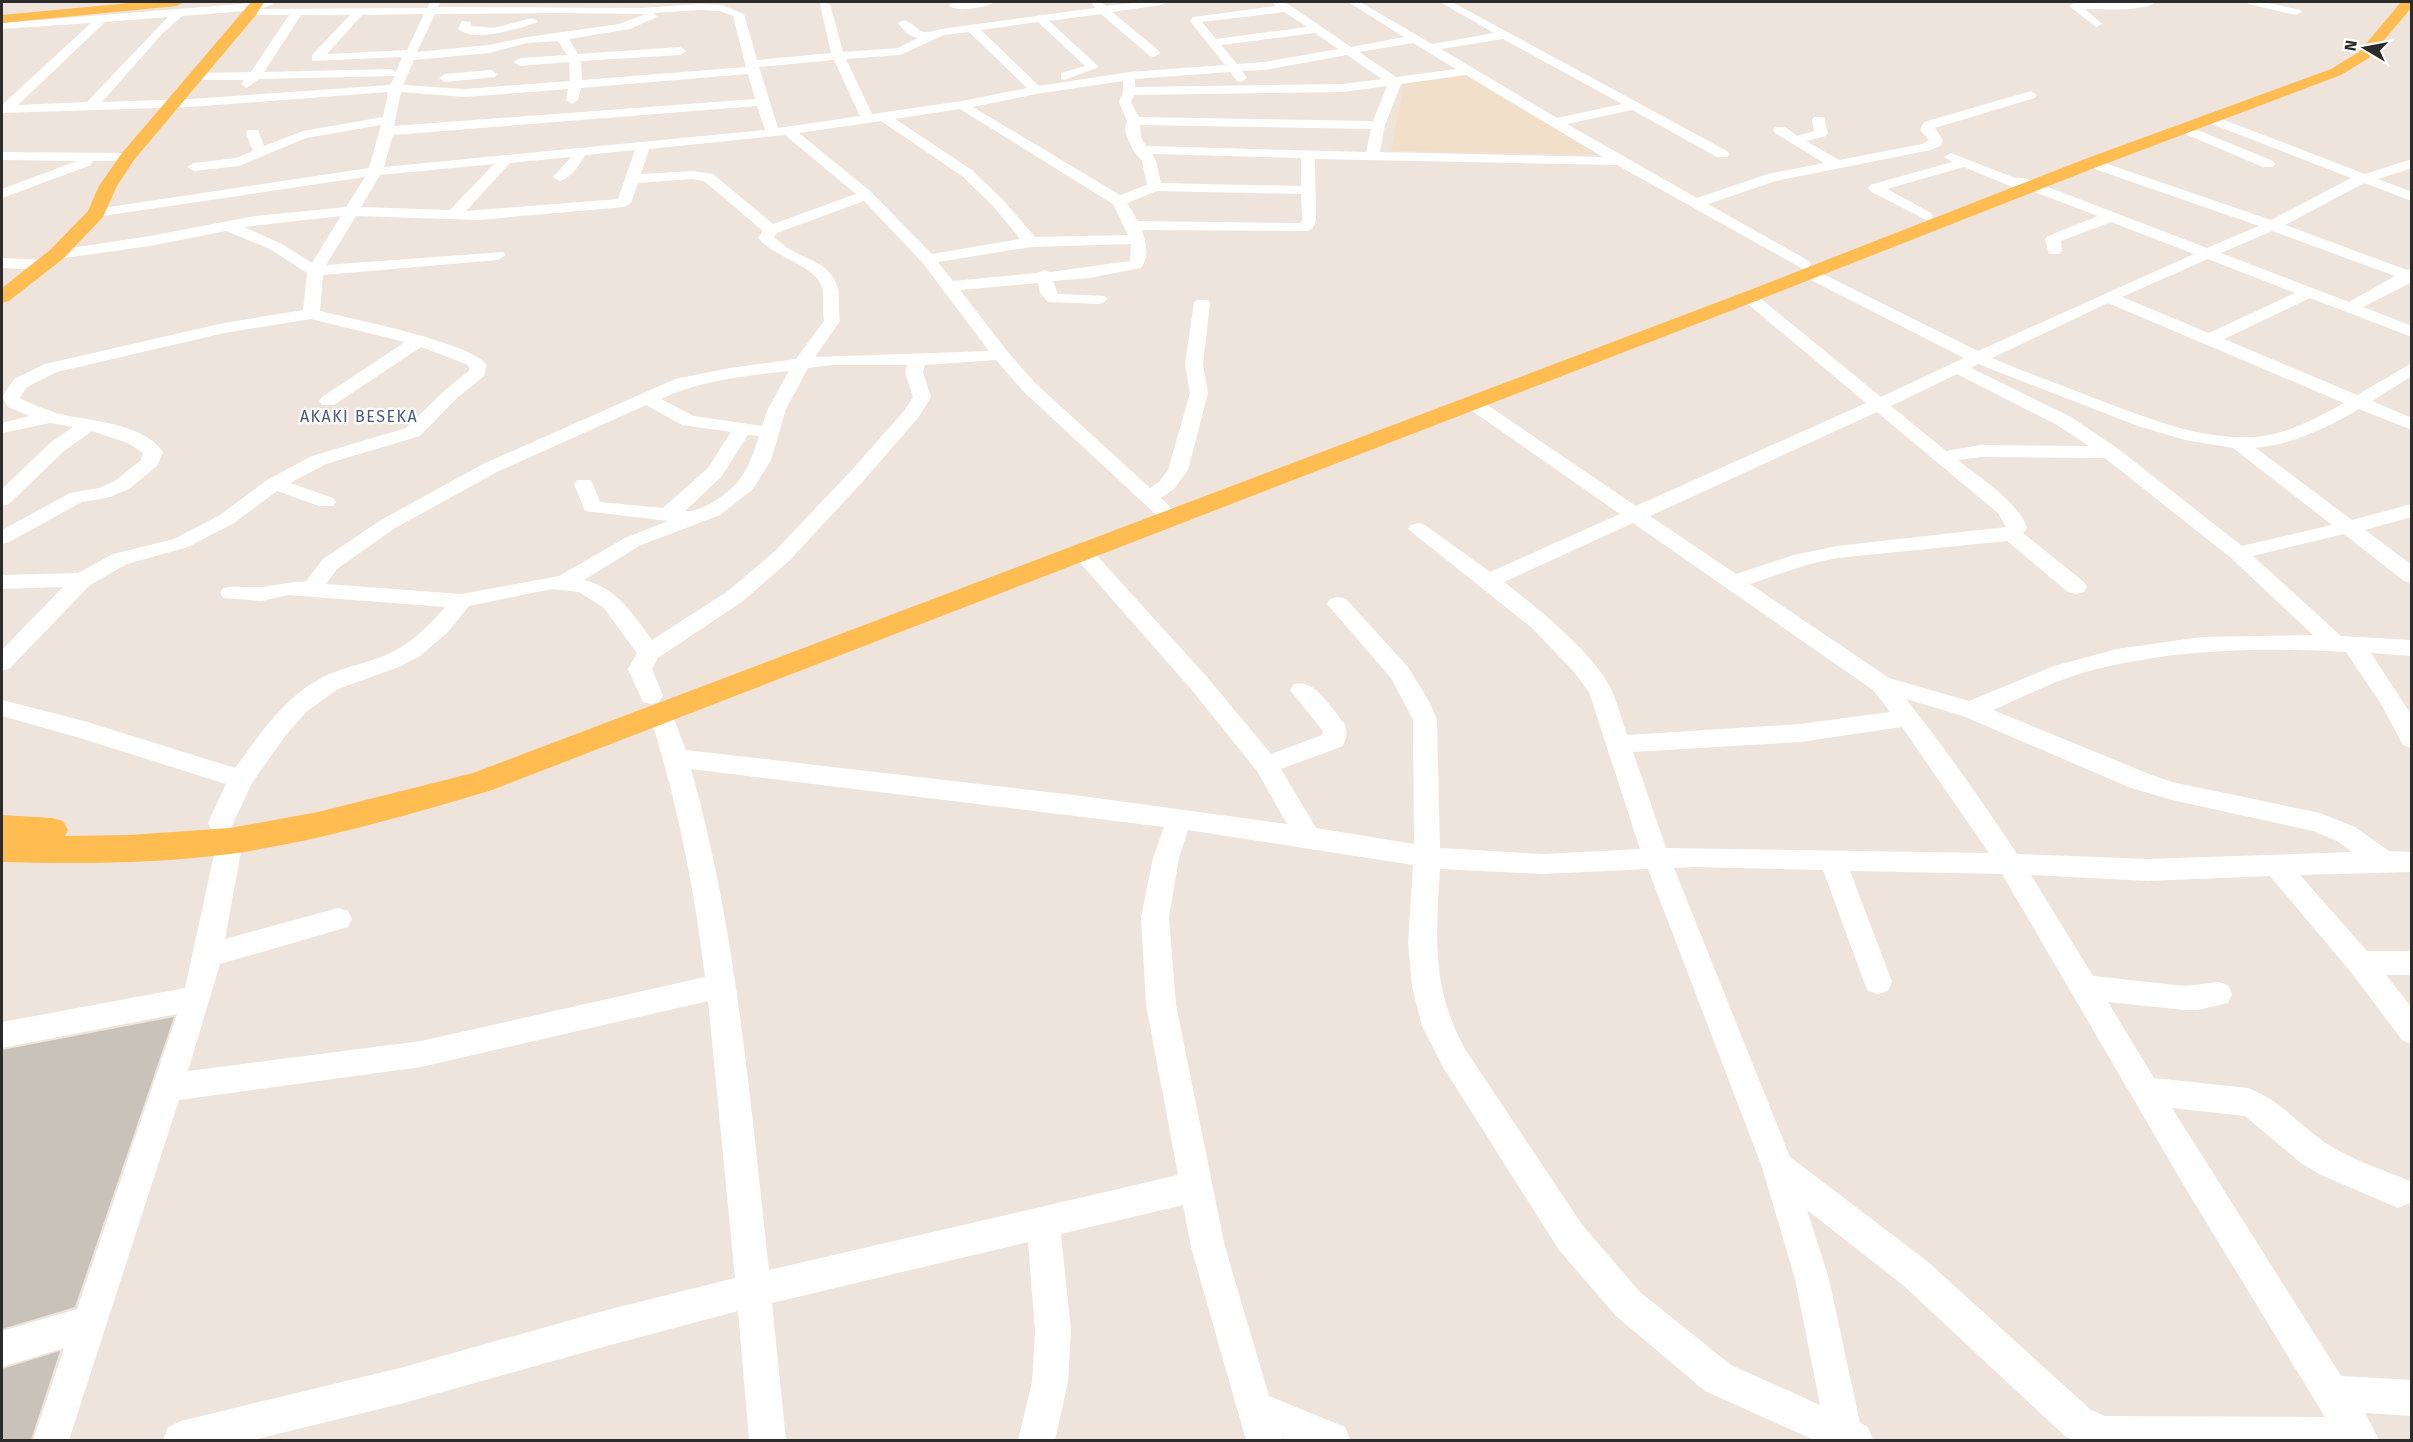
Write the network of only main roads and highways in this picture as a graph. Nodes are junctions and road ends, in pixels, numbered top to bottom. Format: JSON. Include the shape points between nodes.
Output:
{"nodes":[{"id":1,"x":72,"y":2,"type":"edge"},
{"id":2,"x":2404,"y":3,"type":"edge"},
{"id":3,"x":179,"y":7,"type":"edge"},
{"id":4,"x":254,"y":7,"type":"edge"},
{"id":5,"x":2,"y":10,"type":"edge"},
{"id":6,"x":2,"y":19,"type":"edge"},
{"id":7,"x":2023,"y":184,"type":"junction"},
{"id":8,"x":1806,"y":268,"type":"junction"},
{"id":9,"x":2,"y":297,"type":"edge"},
{"id":10,"x":1159,"y":508,"type":"junction"},
{"id":11,"x":656,"y":704,"type":"junction"},
{"id":12,"x":2,"y":827,"type":"edge"},
{"id":13,"x":226,"y":832,"type":"junction"},
{"id":14,"x":2,"y":849,"type":"edge"}],
"edges":[{"from":1,"to":5,"type":"main road"},
{"from":2,"to":7,"type":"main road","via":[[2349,52],[2328,65]]},
{"from":2,"to":7,"type":"main road","via":[[2364,55],[2351,65],[2091,163]]},
{"from":3,"to":6,"type":"main road"},
{"from":4,"to":9,"type":"main road","via":[[128,157],[96,213],[50,260]]},
{"from":7,"to":8,"type":"main road"},
{"from":7,"to":8,"type":"main road","via":[[1926,216]]},
{"from":8,"to":10,"type":"main road","via":[[1358,430]]},
{"from":8,"to":10,"type":"main road","via":[[1749,297],[1471,402]]},
{"from":10,"to":11,"type":"main road"},
{"from":10,"to":11,"type":"main road","via":[[1082,552]]},
{"from":11,"to":13,"type":"main road","via":[[466,769]]},
{"from":12,"to":13,"type":"main road"},
{"from":13,"to":14,"type":"main road","via":[[130,848]]}]}
